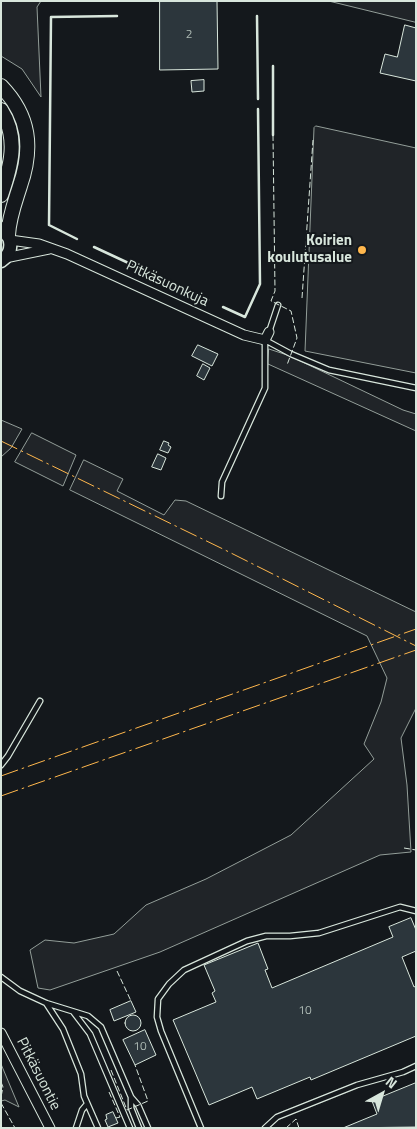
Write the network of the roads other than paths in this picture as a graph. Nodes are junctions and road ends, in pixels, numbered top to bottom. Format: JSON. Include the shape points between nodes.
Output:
{"nodes":[{"id":1,"x":1,"y":86,"type":"edge"},
{"id":2,"x":1,"y":110,"type":"edge"},
{"id":3,"x":1,"y":195,"type":"edge"},
{"id":4,"x":7,"y":234,"type":"edge"},
{"id":5,"x":49,"y":249,"type":"junction"},
{"id":6,"x":3,"y":260,"type":"edge"},
{"id":7,"x":278,"y":305,"type":"dead end"},
{"id":8,"x":267,"y":336,"type":"junction"},
{"id":9,"x":416,"y":388,"type":"edge"},
{"id":10,"x":220,"y":496,"type":"dead end"},
{"id":11,"x":40,"y":701,"type":"dead end"},
{"id":12,"x":1,"y":765,"type":"edge"},
{"id":13,"x":416,"y":911,"type":"edge"},
{"id":14,"x":1,"y":977,"type":"edge"},
{"id":15,"x":46,"y":1004,"type":"junction"},
{"id":16,"x":74,"y":1012,"type":"junction"},
{"id":17,"x":1,"y":1033,"type":"edge"},
{"id":18,"x":416,"y":1066,"type":"edge"},
{"id":19,"x":130,"y":1097,"type":"junction"},
{"id":20,"x":87,"y":1104,"type":"junction"},
{"id":21,"x":50,"y":1128,"type":"edge"},
{"id":22,"x":76,"y":1128,"type":"edge"},
{"id":23,"x":98,"y":1128,"type":"edge"},
{"id":24,"x":130,"y":1128,"type":"edge"},
{"id":25,"x":139,"y":1128,"type":"edge"},
{"id":26,"x":148,"y":1128,"type":"edge"},
{"id":27,"x":201,"y":1128,"type":"edge"},
{"id":28,"x":265,"y":1128,"type":"edge"}],
"edges":[{"from":1,"to":4,"type":"highway","via":[[22,116],[28,142],[28,158]]},
{"from":2,"to":3,"type":"highway","via":[[8,124],[12,146],[12,161]]},
{"from":4,"to":5,"type":"street","name":"Pitkäsuonkuja"},
{"from":4,"to":6,"type":"main road","via":[[9,253]]},
{"from":5,"to":6,"type":"street","name":"Pitkäsuonkuja"},
{"from":5,"to":8,"type":"street","name":"Pitkäsuonkuja","via":[[77,258],[244,335]]},
{"from":7,"to":8,"type":"lane"},
{"from":8,"to":9,"type":"lane","via":[[291,354],[329,370]]},
{"from":8,"to":10,"type":"lane","via":[[264,388],[222,482]]},
{"from":11,"to":12,"type":"lane"},
{"from":13,"to":27,"type":"lane","via":[[400,907],[319,933],[266,936],[247,941],[184,970],[169,984],[158,999],[157,1017]]},
{"from":14,"to":15,"type":"lane"},
{"from":15,"to":16,"type":"lane"},
{"from":15,"to":20,"type":"lane","via":[[63,1029],[81,1074]]},
{"from":16,"to":19,"type":"lane","via":[[88,1016],[102,1027]]},
{"from":16,"to":24,"type":"lane","via":[[90,1034]]},
{"from":17,"to":21,"type":"street","name":"Pitkäsuontie"},
{"from":18,"to":28,"type":"lane","via":[[277,1117]]},
{"from":19,"to":25,"type":"lane"},
{"from":19,"to":26,"type":"lane","via":[[138,1105]]},
{"from":20,"to":22,"type":"lane"},
{"from":20,"to":23,"type":"lane"}]}
